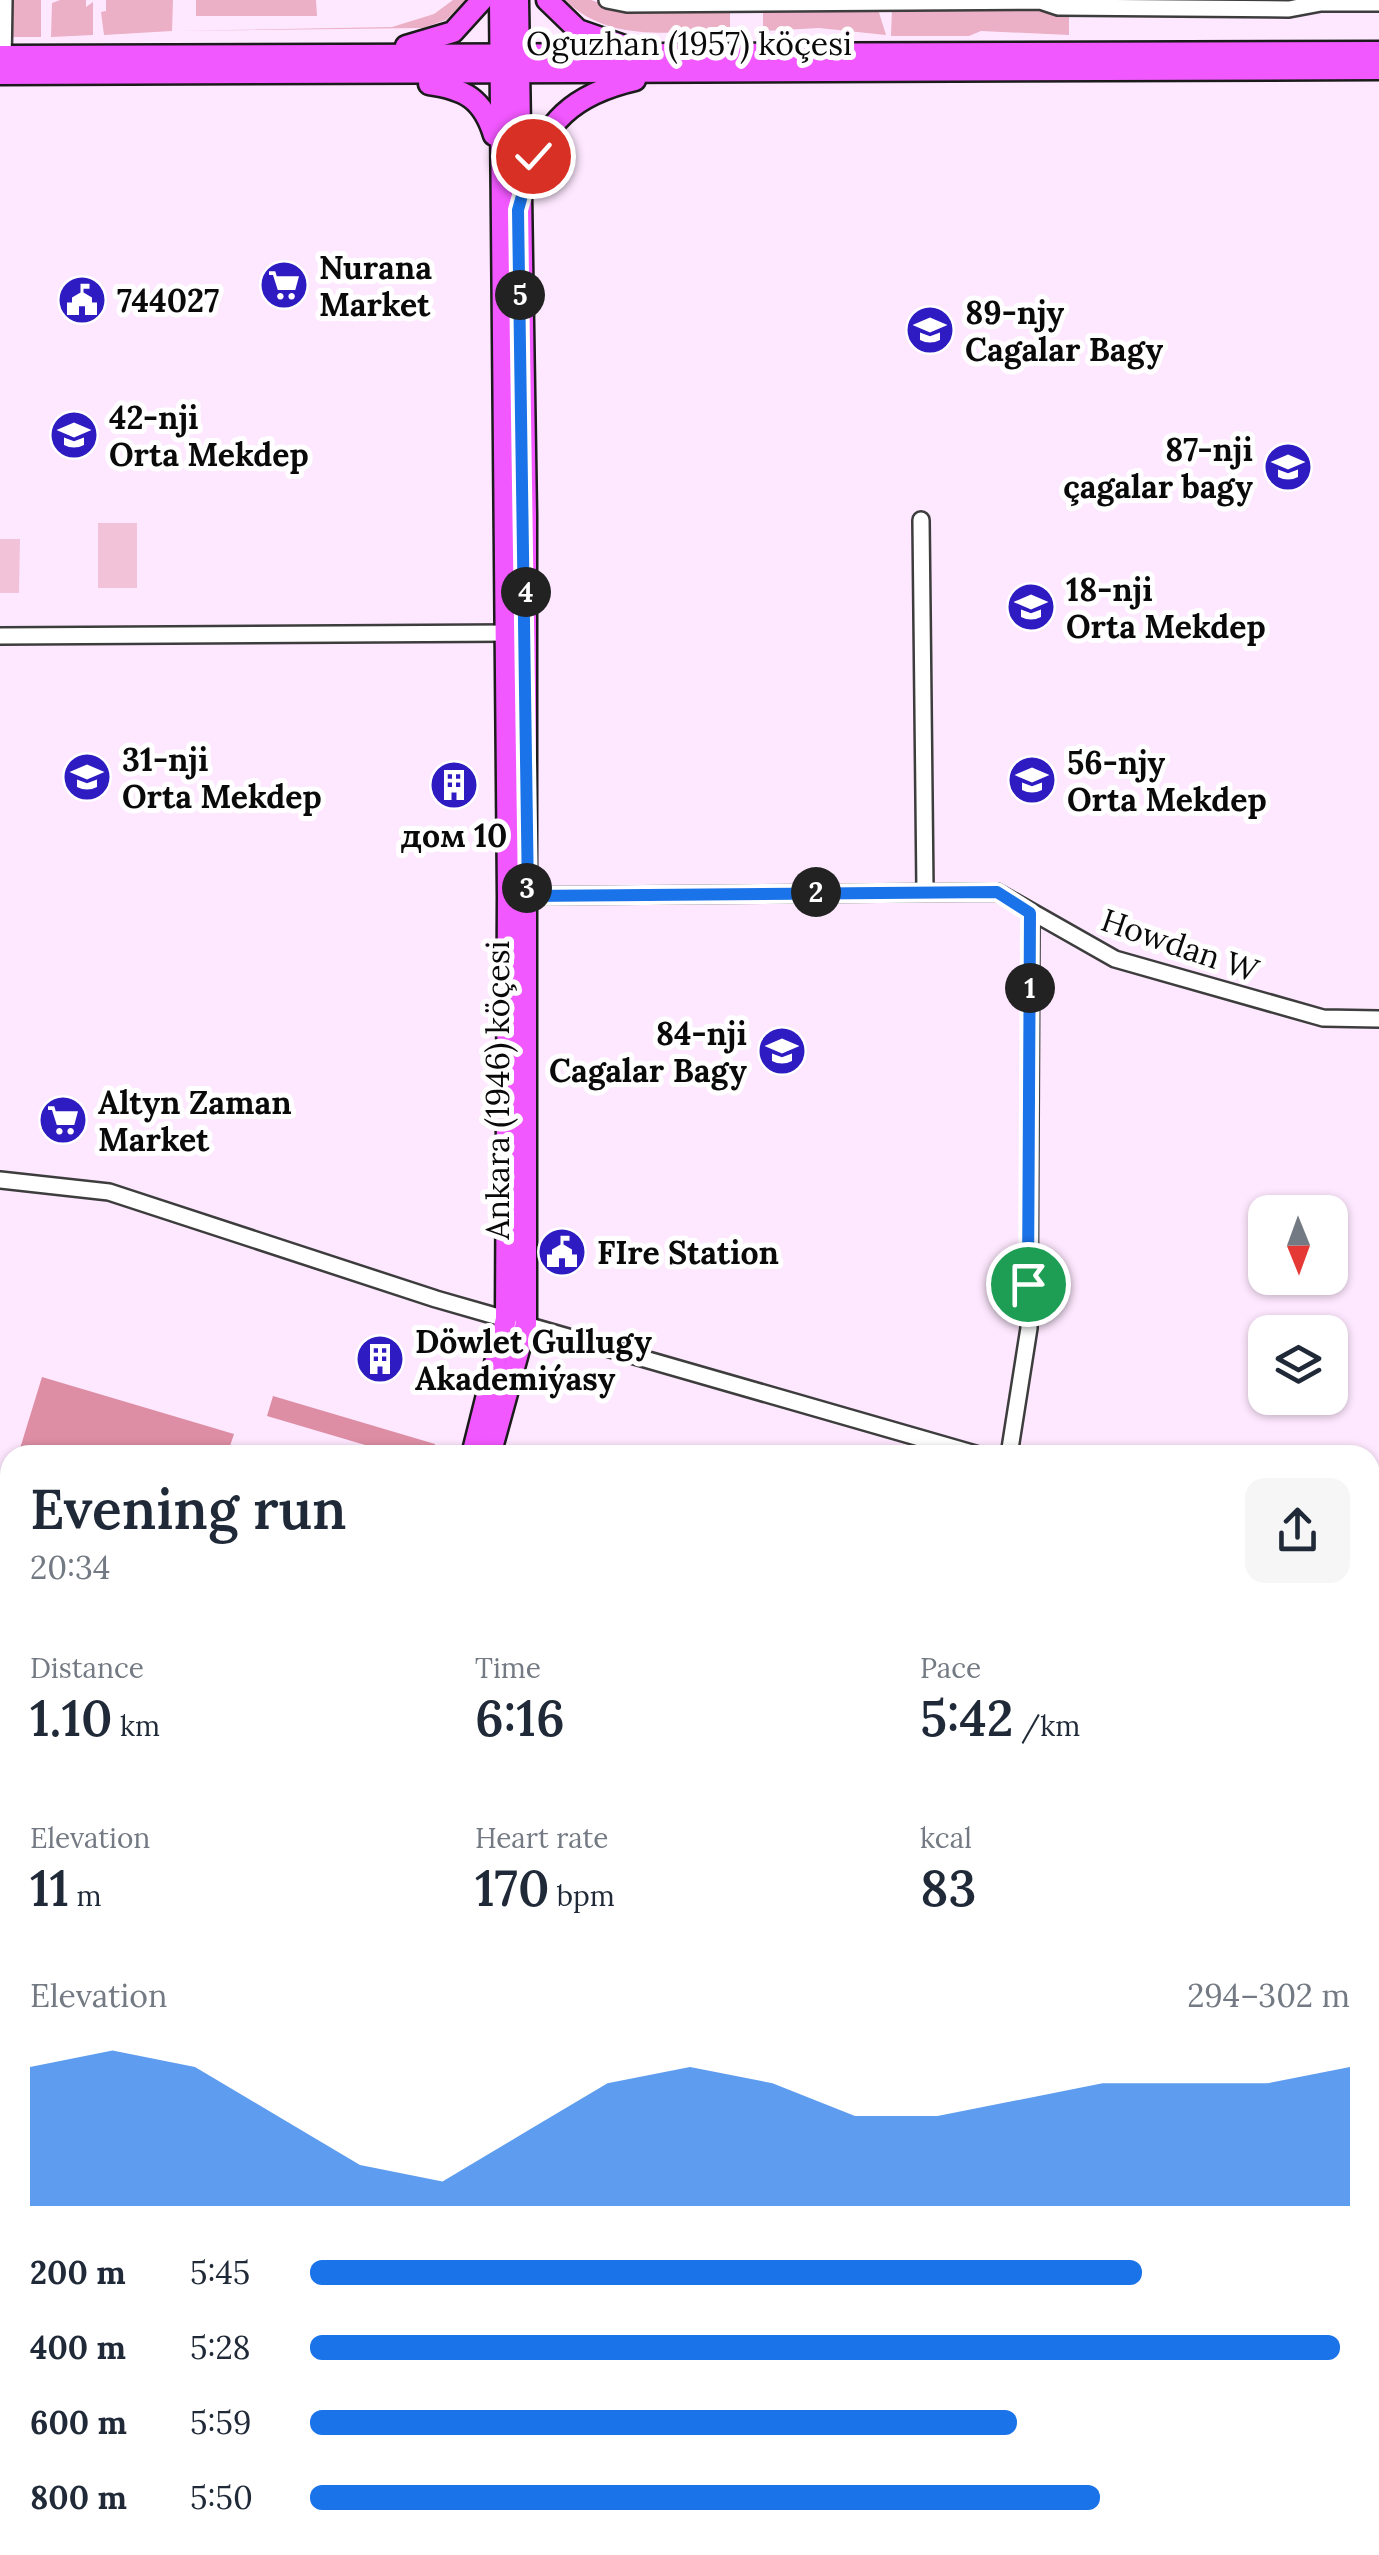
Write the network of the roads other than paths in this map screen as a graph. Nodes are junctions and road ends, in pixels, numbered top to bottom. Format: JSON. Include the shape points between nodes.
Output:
{"nodes":[{"id":1,"x":4,"y":0,"type":"edge"},
{"id":2,"x":482,"y":0,"type":"edge"},
{"id":3,"x":500,"y":0,"type":"edge"},
{"id":4,"x":518,"y":0,"type":"edge"},
{"id":5,"x":547,"y":0,"type":"edge"},
{"id":6,"x":606,"y":0,"type":"edge"},
{"id":7,"x":1379,"y":3,"type":"edge"},
{"id":8,"x":1379,"y":52,"type":"edge"},
{"id":9,"x":364,"y":64,"type":"junction"},
{"id":10,"x":666,"y":64,"type":"junction"},
{"id":11,"x":2,"y":65,"type":"edge"},
{"id":12,"x":509,"y":65,"type":"junction"},
{"id":13,"x":1379,"y":69,"type":"edge"},
{"id":14,"x":500,"y":156,"type":"junction"},
{"id":15,"x":518,"y":210,"type":"junction"},
{"id":16,"x":921,"y":520,"type":"dead end"},
{"id":17,"x":516,"y":633,"type":"junction"},
{"id":18,"x":0,"y":636,"type":"edge"},
{"id":19,"x":925,"y":890,"type":"junction"},
{"id":20,"x":518,"y":896,"type":"junction"},
{"id":21,"x":1030,"y":913,"type":"junction"},
{"id":22,"x":1379,"y":1019,"type":"edge"},
{"id":23,"x":0,"y":1180,"type":"edge"},
{"id":24,"x":516,"y":1322,"type":"junction"},
{"id":25,"x":475,"y":1445,"type":"edge"},
{"id":26,"x":492,"y":1445,"type":"edge"},
{"id":27,"x":943,"y":1445,"type":"edge"},
{"id":28,"x":1011,"y":1445,"type":"edge"}],
"edges":[{"from":1,"to":11,"type":"street"},
{"from":2,"to":9,"type":"main road","via":[[463,24],[440,38]]},
{"from":3,"to":12,"type":"main road","name":"Ankara (1946) köçesi"},
{"from":4,"to":12,"type":"main road","name":"Ankara (1946) köçesi"},
{"from":5,"to":10,"type":"main road","via":[[592,37]]},
{"from":6,"to":7,"type":"street","via":[[1271,9]]},
{"from":8,"to":10,"type":"main road","name":"Oguzhan (1957) köçesi"},
{"from":9,"to":11,"type":"main road","name":"Oguzhan (1957) köçesi"},
{"from":9,"to":12,"type":"main road","name":"Oguzhan (1957) köçesi"},
{"from":9,"to":14,"type":"main road","via":[[465,92],[487,114]]},
{"from":10,"to":12,"type":"main road","name":"Oguzhan (1957) köçesi"},
{"from":10,"to":13,"type":"main road","name":"Oguzhan (1957) köçesi"},
{"from":10,"to":15,"type":"main road","via":[[567,107],[538,146]]},
{"from":12,"to":14,"type":"main road","name":"Ankara (1946) köçesi"},
{"from":12,"to":15,"type":"main road","name":"Ankara (1946) köçesi"},
{"from":14,"to":17,"type":"main road","name":"Ankara (1946) köçesi"},
{"from":15,"to":17,"type":"main road","name":"Ankara (1946) köçesi"},
{"from":16,"to":19,"type":"street"},
{"from":17,"to":18,"type":"street"},
{"from":17,"to":20,"type":"main road","name":"Ankara (1946) köçesi"},
{"from":19,"to":20,"type":"street"},
{"from":19,"to":21,"type":"street","name":"Howdan W","via":[[997,892]]},
{"from":20,"to":24,"type":"main road","name":"Ankara (1946) köçesi"},
{"from":21,"to":22,"type":"street","name":"Howdan W","via":[[1115,959],[1165,975],[1323,1018]]},
{"from":21,"to":28,"type":"street","via":[[1029,1328]]},
{"from":23,"to":24,"type":"street","via":[[108,1192]]},
{"from":24,"to":25,"type":"main road","name":"Ankara (1946) köçesi"},
{"from":24,"to":26,"type":"main road","name":"Ankara (1946) köçesi"},
{"from":24,"to":27,"type":"street"}]}
